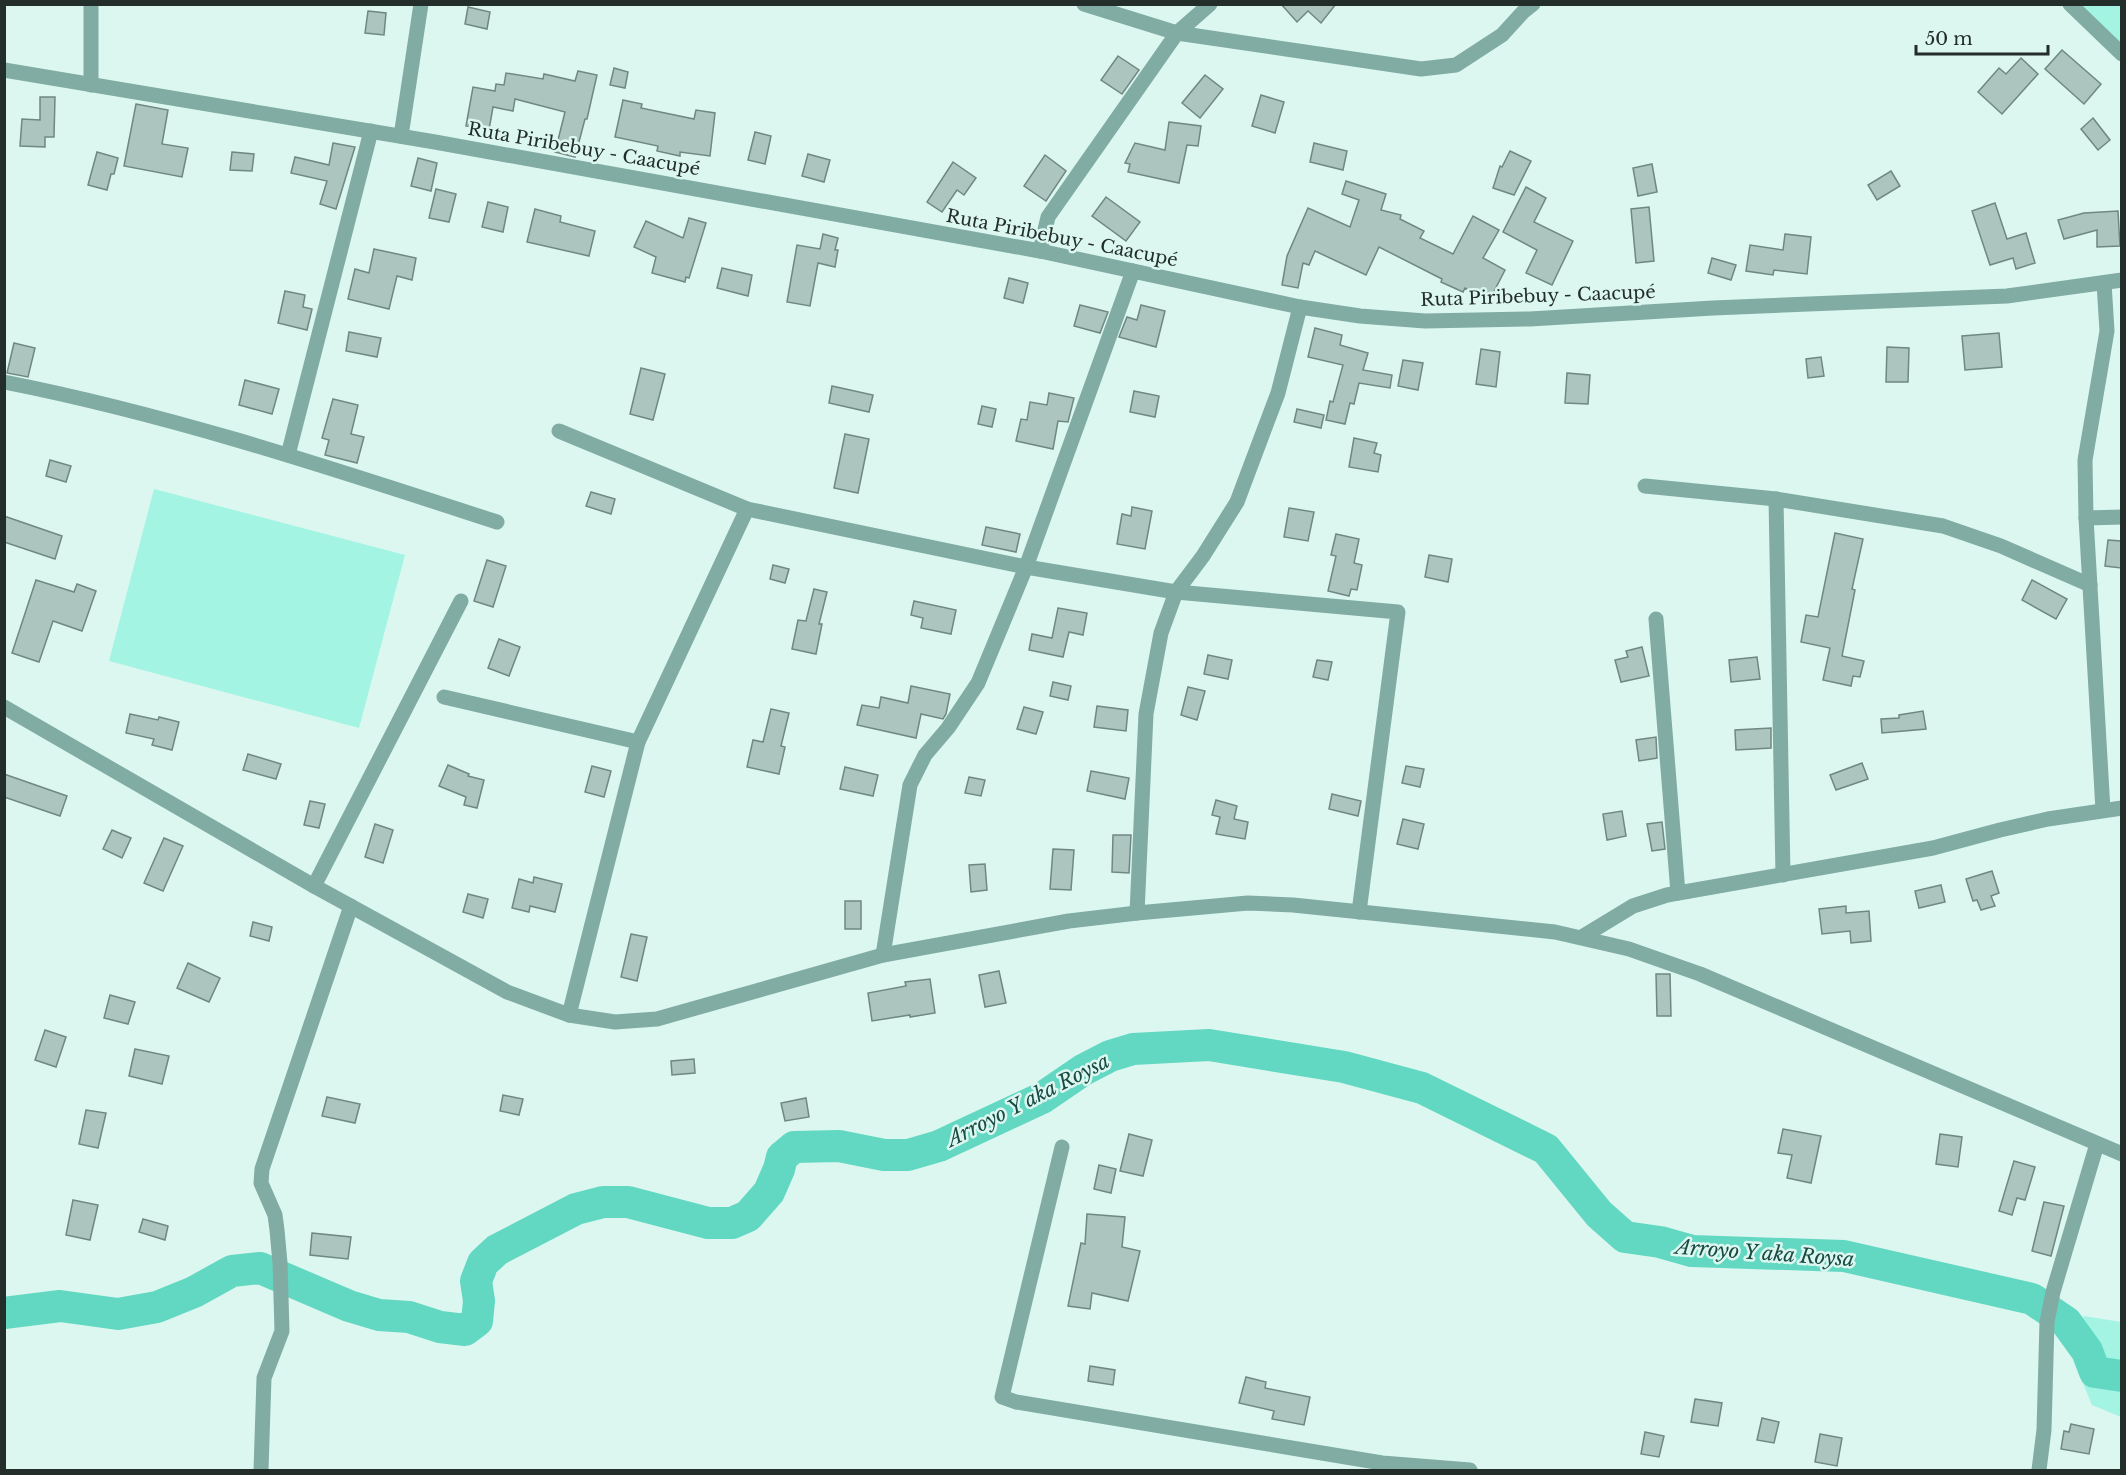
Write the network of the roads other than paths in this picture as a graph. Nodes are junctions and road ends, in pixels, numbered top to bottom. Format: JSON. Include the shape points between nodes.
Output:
{"nodes":[{"id":1,"x":91,"y":4,"type":"edge"},
{"id":2,"x":421,"y":4,"type":"edge"},
{"id":3,"x":1083,"y":4,"type":"edge"},
{"id":4,"x":1210,"y":4,"type":"edge"},
{"id":5,"x":1533,"y":4,"type":"edge"},
{"id":6,"x":2070,"y":4,"type":"edge"},
{"id":7,"x":1177,"y":33,"type":"junction"},
{"id":8,"x":2121,"y":54,"type":"edge"},
{"id":9,"x":4,"y":70,"type":"edge"},
{"id":10,"x":92,"y":85,"type":"junction"},
{"id":11,"x":371,"y":131,"type":"junction"},
{"id":12,"x":401,"y":136,"type":"junction"},
{"id":13,"x":1040,"y":251,"type":"junction"},
{"id":14,"x":1133,"y":271,"type":"junction"},
{"id":15,"x":2121,"y":280,"type":"edge"},
{"id":16,"x":2104,"y":283,"type":"junction"},
{"id":17,"x":1300,"y":307,"type":"junction"},
{"id":18,"x":4,"y":382,"type":"edge"},
{"id":19,"x":559,"y":431,"type":"dead end"},
{"id":20,"x":288,"y":454,"type":"junction"},
{"id":21,"x":1645,"y":486,"type":"dead end"},
{"id":22,"x":1776,"y":499,"type":"junction"},
{"id":23,"x":747,"y":509,"type":"junction"},
{"id":24,"x":2121,"y":517,"type":"edge"},
{"id":25,"x":2086,"y":518,"type":"junction"},
{"id":26,"x":497,"y":522,"type":"dead end"},
{"id":27,"x":1026,"y":567,"type":"junction"},
{"id":28,"x":2090,"y":585,"type":"junction"},
{"id":29,"x":1176,"y":592,"type":"junction"},
{"id":30,"x":461,"y":601,"type":"dead end"},
{"id":31,"x":1656,"y":619,"type":"dead end"},
{"id":32,"x":444,"y":697,"type":"dead end"},
{"id":33,"x":4,"y":707,"type":"edge"},
{"id":34,"x":638,"y":741,"type":"junction"},
{"id":35,"x":2121,"y":808,"type":"edge"},
{"id":36,"x":2103,"y":810,"type":"junction"},
{"id":37,"x":1783,"y":875,"type":"junction"},
{"id":38,"x":314,"y":886,"type":"junction"},
{"id":39,"x":1678,"y":893,"type":"junction"},
{"id":40,"x":351,"y":906,"type":"junction"},
{"id":41,"x":1359,"y":912,"type":"junction"},
{"id":42,"x":1137,"y":913,"type":"junction"},
{"id":43,"x":1582,"y":937,"type":"junction"},
{"id":44,"x":883,"y":955,"type":"junction"},
{"id":45,"x":568,"y":1015,"type":"junction"},
{"id":46,"x":2097,"y":1144,"type":"junction"},
{"id":47,"x":1062,"y":1147,"type":"dead end"},
{"id":48,"x":2121,"y":1154,"type":"edge"},
{"id":49,"x":261,"y":1470,"type":"edge"},
{"id":50,"x":1470,"y":1470,"type":"edge"},
{"id":51,"x":2039,"y":1470,"type":"edge"}],
"edges":[{"from":1,"to":10,"type":"street"},
{"from":2,"to":12,"type":"street"},
{"from":3,"to":7,"type":"street"},
{"from":4,"to":7,"type":"street"},
{"from":5,"to":7,"type":"street","via":[[1502,35],[1456,65],[1421,69]]},
{"from":6,"to":8,"type":"street"},
{"from":7,"to":13,"type":"street","via":[[1048,217]]},
{"from":9,"to":10,"type":"street","name":"Ruta Piribebuy - Caacupé"},
{"from":10,"to":11,"type":"street","name":"Ruta Piribebuy - Caacupé"},
{"from":11,"to":12,"type":"street","name":"Ruta Piribebuy - Caacupé"},
{"from":11,"to":20,"type":"street"},
{"from":12,"to":13,"type":"street","name":"Ruta Piribebuy - Caacupé"},
{"from":13,"to":14,"type":"street","name":"Ruta Piribebuy - Caacupé"},
{"from":14,"to":17,"type":"street","name":"Ruta Piribebuy - Caacupé"},
{"from":14,"to":27,"type":"street"},
{"from":15,"to":16,"type":"street","name":"Ruta Piribebuy - Caacupé"},
{"from":16,"to":17,"type":"street","name":"Ruta Piribebuy - Caacupé","via":[[2007,296],[1530,319],[1425,321]]},
{"from":16,"to":25,"type":"street","via":[[2108,331],[2088,433]]},
{"from":17,"to":29,"type":"street","via":[[1278,393],[1237,502]]},
{"from":18,"to":20,"type":"street","via":[[174,422]]},
{"from":19,"to":23,"type":"street"},
{"from":20,"to":26,"type":"street"},
{"from":21,"to":22,"type":"street"},
{"from":22,"to":28,"type":"street","via":[[1943,526],[2001,546]]},
{"from":22,"to":37,"type":"street"},
{"from":23,"to":27,"type":"street"},
{"from":23,"to":34,"type":"street"},
{"from":24,"to":25,"type":"street"},
{"from":25,"to":28,"type":"street"},
{"from":27,"to":29,"type":"street"},
{"from":27,"to":44,"type":"street","via":[[978,682],[925,755],[910,785]]},
{"from":28,"to":36,"type":"street"},
{"from":29,"to":41,"type":"street","via":[[1398,612]]},
{"from":29,"to":42,"type":"street","via":[[1161,633],[1146,714]]},
{"from":30,"to":38,"type":"street"},
{"from":31,"to":39,"type":"street"},
{"from":32,"to":34,"type":"street"},
{"from":33,"to":38,"type":"street"},
{"from":34,"to":45,"type":"street"},
{"from":35,"to":36,"type":"street"},
{"from":36,"to":37,"type":"street","via":[[1933,848]]},
{"from":37,"to":39,"type":"street"},
{"from":38,"to":40,"type":"street"},
{"from":39,"to":43,"type":"street","via":[[1633,906]]},
{"from":40,"to":45,"type":"street","via":[[507,992]]},
{"from":40,"to":49,"type":"street","via":[[262,1169],[261,1183],[275,1215],[282,1331],[268,1363],[262,1396]]},
{"from":41,"to":42,"type":"street","via":[[1248,903]]},
{"from":41,"to":43,"type":"street"},
{"from":42,"to":44,"type":"street","via":[[1069,921]]},
{"from":43,"to":46,"type":"street","via":[[1700,974]]},
{"from":44,"to":45,"type":"street","via":[[657,1019],[615,1022]]},
{"from":46,"to":48,"type":"street"},
{"from":46,"to":51,"type":"street","via":[[2047,1322]]},
{"from":47,"to":50,"type":"street","via":[[1002,1397],[1382,1463]]}]}
